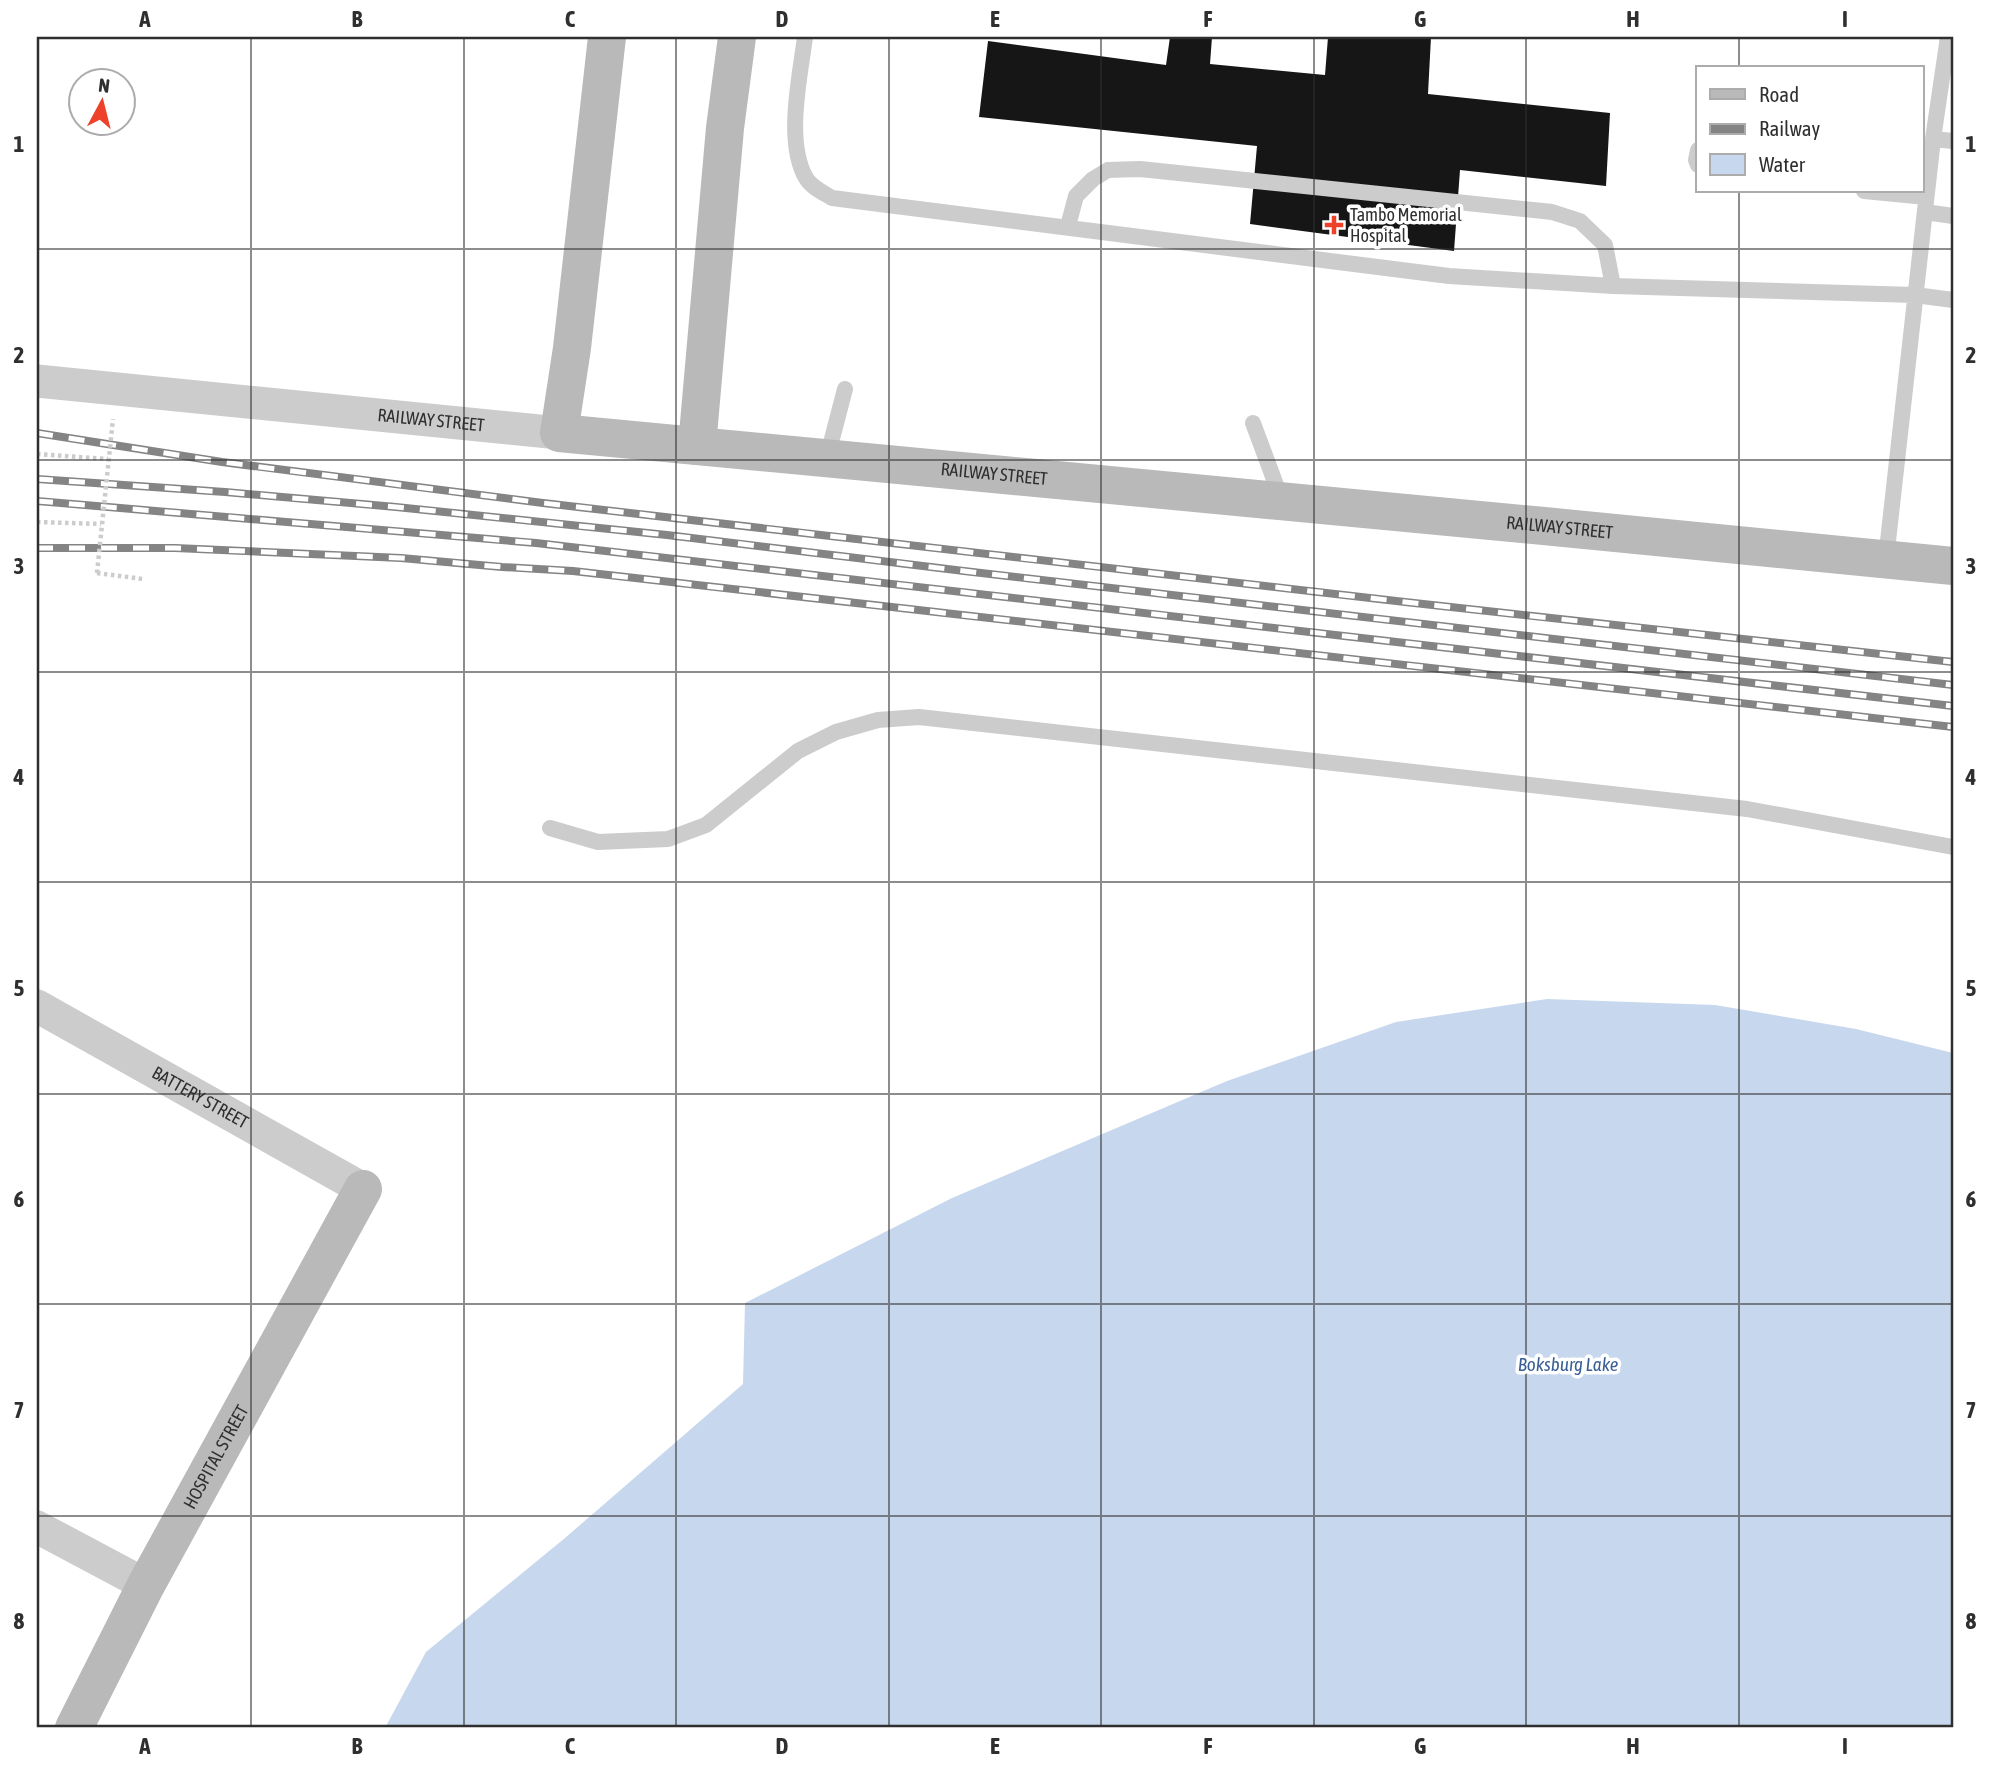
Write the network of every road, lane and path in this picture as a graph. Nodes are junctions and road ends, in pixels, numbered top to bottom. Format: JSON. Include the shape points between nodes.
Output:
{"nodes":[{"id":1,"x":607,"y":37,"type":"edge"},
{"id":2,"x":737,"y":37,"type":"edge"},
{"id":3,"x":805,"y":37,"type":"edge"},
{"id":4,"x":1948,"y":37,"type":"edge"},
{"id":5,"x":1933,"y":139,"type":"junction"},
{"id":6,"x":1953,"y":141,"type":"edge"},
{"id":7,"x":1868,"y":192,"type":"edge"},
{"id":8,"x":1926,"y":205,"type":"junction"},
{"id":9,"x":1953,"y":216,"type":"edge"},
{"id":10,"x":1068,"y":226,"type":"junction"},
{"id":11,"x":1613,"y":286,"type":"junction"},
{"id":12,"x":1915,"y":295,"type":"junction"},
{"id":13,"x":1953,"y":300,"type":"edge"},
{"id":14,"x":37,"y":381,"type":"edge"},
{"id":15,"x":845,"y":389,"type":"dead end"},
{"id":16,"x":113,"y":419,"type":"dead end"},
{"id":17,"x":1253,"y":423,"type":"dead end"},
{"id":18,"x":565,"y":433,"type":"junction"},
{"id":19,"x":697,"y":446,"type":"junction"},
{"id":20,"x":37,"y":454,"type":"edge"},
{"id":21,"x":827,"y":458,"type":"junction"},
{"id":22,"x":108,"y":459,"type":"junction"},
{"id":23,"x":1282,"y":501,"type":"junction"},
{"id":24,"x":37,"y":522,"type":"edge"},
{"id":25,"x":101,"y":524,"type":"junction"},
{"id":26,"x":1886,"y":561,"type":"junction"},
{"id":27,"x":1953,"y":566,"type":"edge"},
{"id":28,"x":143,"y":579,"type":"dead end"},
{"id":29,"x":550,"y":828,"type":"dead end"},
{"id":30,"x":1953,"y":848,"type":"edge"},
{"id":31,"x":37,"y":1006,"type":"edge"},
{"id":32,"x":363,"y":1189,"type":"joint"},
{"id":33,"x":37,"y":1527,"type":"edge"},
{"id":34,"x":146,"y":1585,"type":"junction"},
{"id":35,"x":74,"y":1728,"type":"edge"}],
"edges":[{"from":1,"to":18,"type":"street"},
{"from":2,"to":19,"type":"street"},
{"from":3,"to":10,"type":"lane","via":[[796,136],[807,181],[832,198]]},
{"from":4,"to":5,"type":"lane"},
{"from":5,"to":6,"type":"lane"},
{"from":5,"to":8,"type":"lane"},
{"from":7,"to":8,"type":"lane"},
{"from":8,"to":9,"type":"lane"},
{"from":8,"to":12,"type":"lane"},
{"from":10,"to":11,"type":"lane","via":[[1450,276]]},
{"from":10,"to":11,"type":"lane","via":[[1076,196],[1093,179],[1108,170],[1140,169],[1552,212],[1580,221],[1605,245]]},
{"from":11,"to":12,"type":"lane"},
{"from":12,"to":13,"type":"lane"},
{"from":12,"to":26,"type":"lane"},
{"from":14,"to":18,"type":"street","name":"RAILWAY STREET"},
{"from":15,"to":21,"type":"lane"},
{"from":16,"to":22,"type":"path","bridge":true},
{"from":17,"to":23,"type":"lane"},
{"from":18,"to":19,"type":"street","name":"RAILWAY STREET"},
{"from":19,"to":21,"type":"street","name":"RAILWAY STREET"},
{"from":20,"to":22,"type":"path"},
{"from":21,"to":23,"type":"street","name":"RAILWAY STREET"},
{"from":22,"to":25,"type":"path","bridge":true},
{"from":23,"to":26,"type":"street","name":"RAILWAY STREET"},
{"from":24,"to":25,"type":"path"},
{"from":25,"to":28,"type":"path","bridge":true,"via":[[97,573]]},
{"from":26,"to":27,"type":"street","name":"RAILWAY STREET"},
{"from":29,"to":30,"type":"lane","via":[[598,842],[668,839],[706,825],[798,751],[836,732],[877,720],[919,717],[1746,809]]},
{"from":31,"to":32,"type":"street","name":"BATTERY STREET"},
{"from":32,"to":34,"type":"street","name":"HOSPITAL STREET"},
{"from":33,"to":34,"type":"street"},
{"from":34,"to":35,"type":"street","name":"HOSPITAL STREET"}]}
